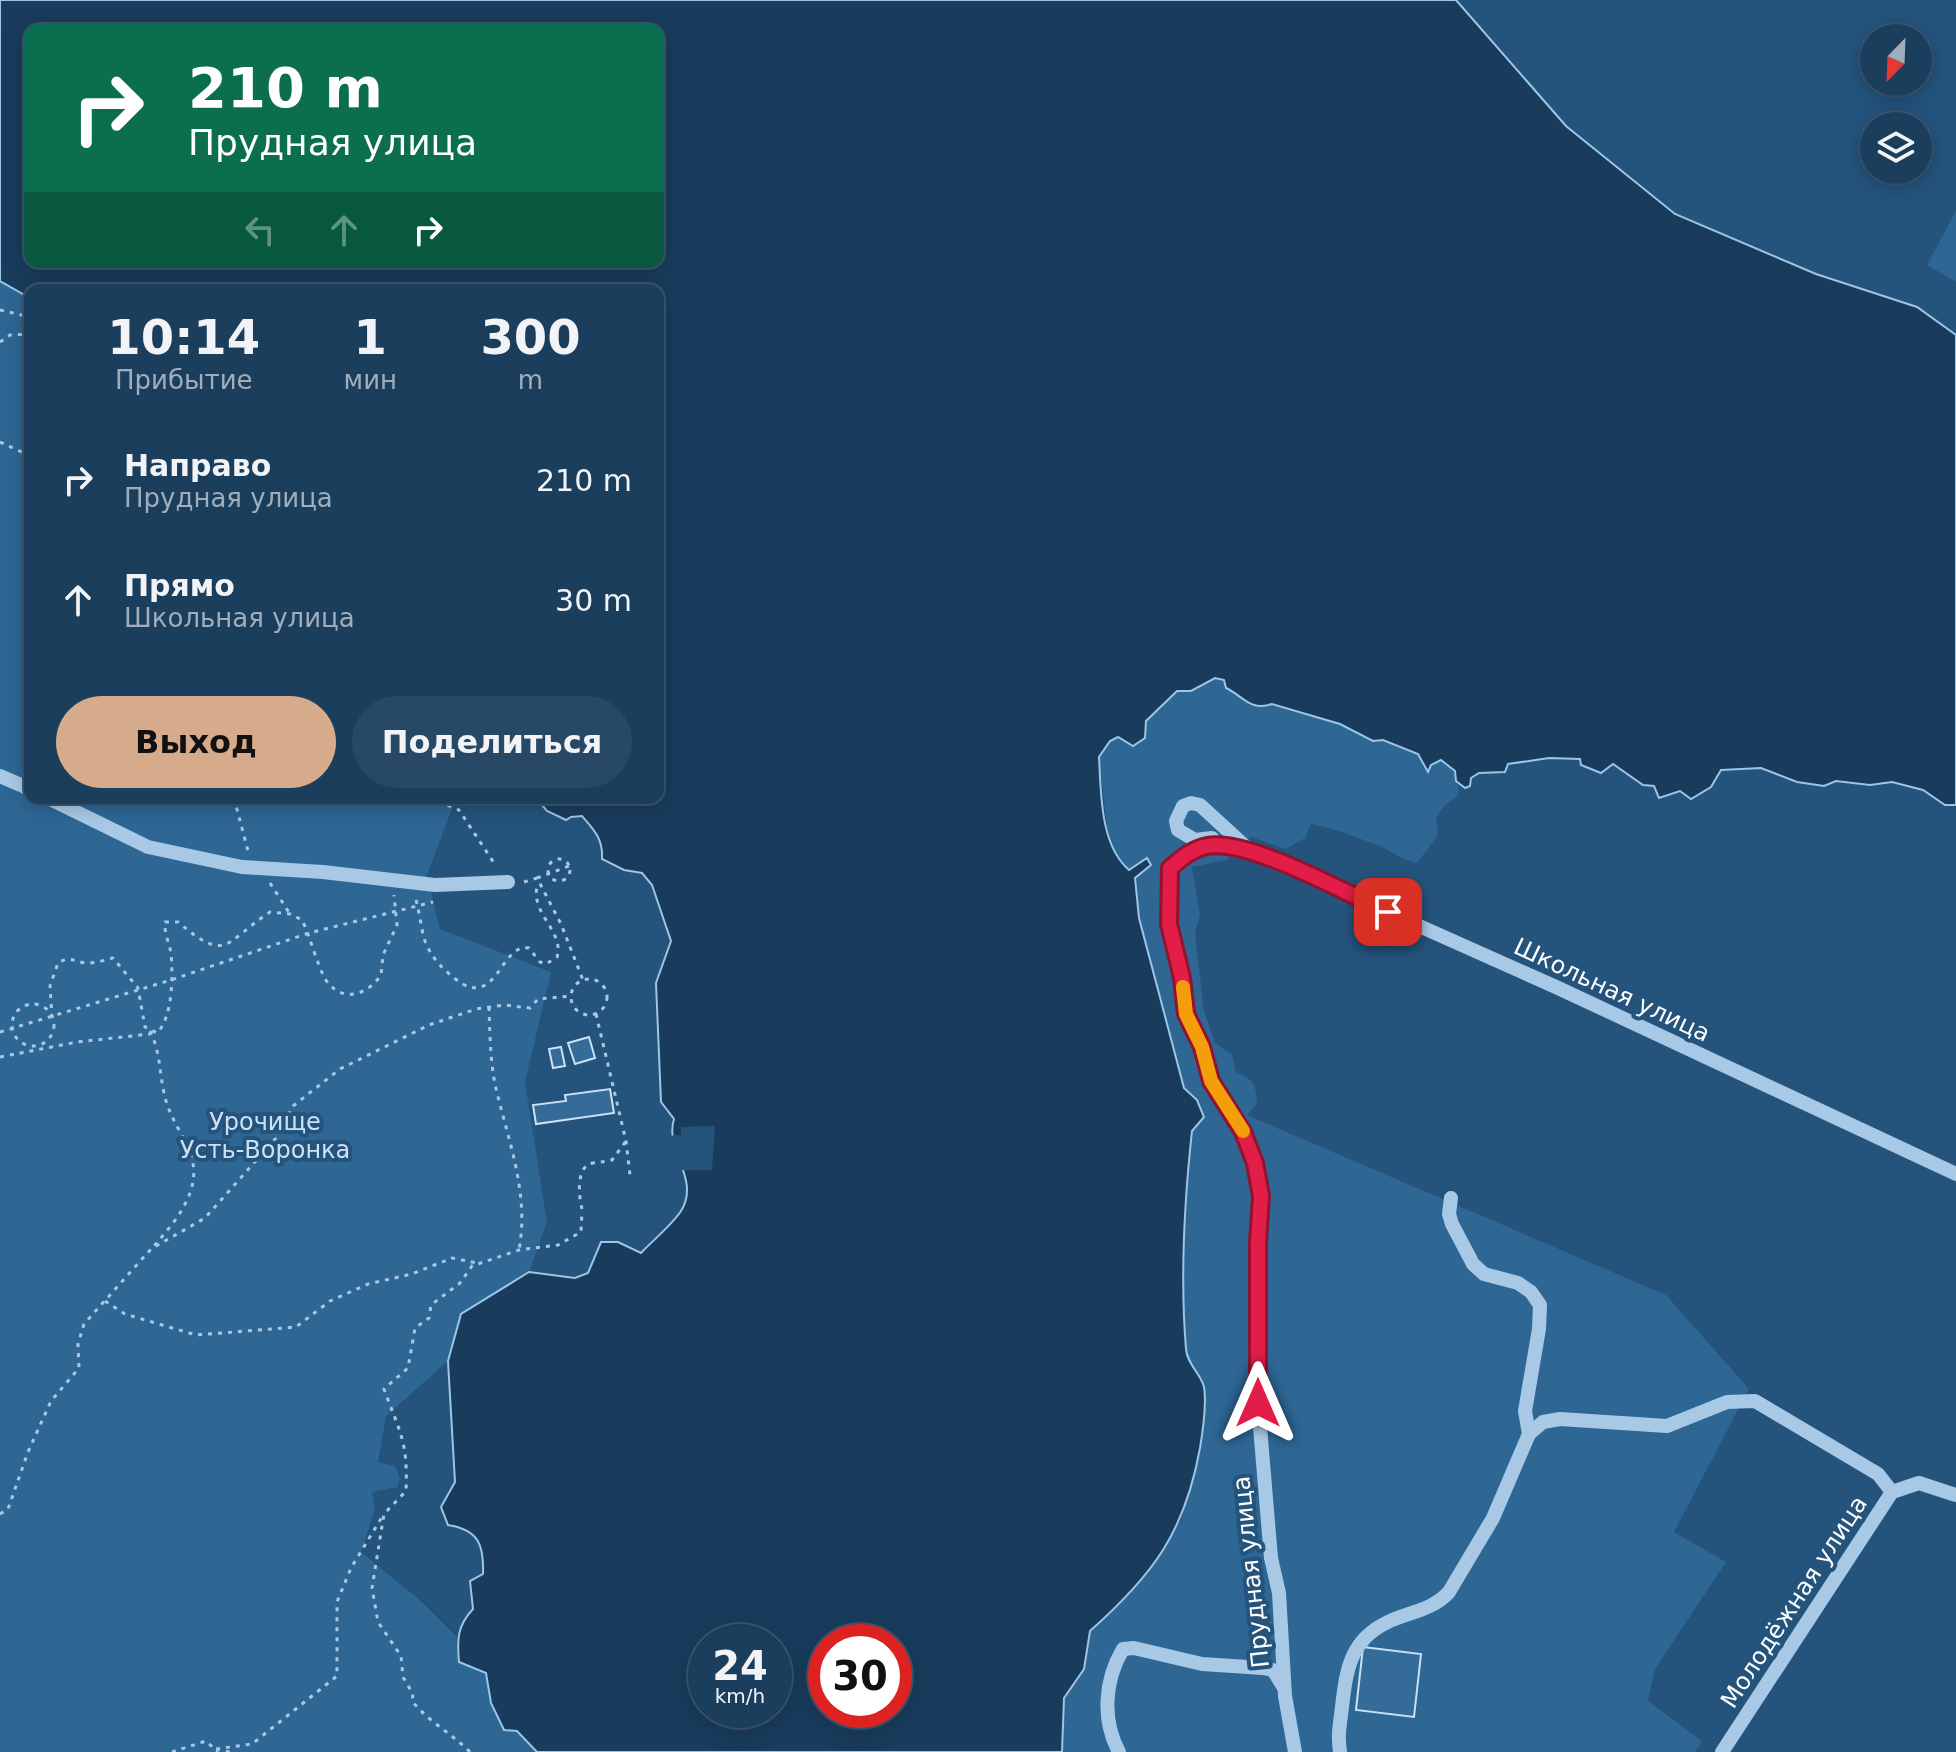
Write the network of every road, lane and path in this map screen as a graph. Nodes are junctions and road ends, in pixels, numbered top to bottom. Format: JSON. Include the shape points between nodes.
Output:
{"nodes":[{"id":1,"x":0,"y":310,"type":"edge"},
{"id":2,"x":24,"y":317,"type":"edge"},
{"id":3,"x":24,"y":334,"type":"edge"},
{"id":4,"x":0,"y":342,"type":"edge"},
{"id":5,"x":0,"y":442,"type":"edge"},
{"id":6,"x":24,"y":453,"type":"edge"},
{"id":7,"x":0,"y":776,"type":"edge"},
{"id":8,"x":24,"y":786,"type":"edge"},
{"id":9,"x":60,"y":804,"type":"edge"},
{"id":10,"x":444,"y":804,"type":"edge"},
{"id":11,"x":1249,"y":849,"type":"junction"},
{"id":12,"x":569,"y":866,"type":"junction"},
{"id":13,"x":548,"y":874,"type":"junction"},
{"id":14,"x":537,"y":881,"type":"junction"},
{"id":15,"x":508,"y":882,"type":"junction"},
{"id":16,"x":395,"y":893,"type":"dead end"},
{"id":17,"x":415,"y":896,"type":"dead end"},
{"id":18,"x":433,"y":902,"type":"dead end"},
{"id":19,"x":418,"y":906,"type":"junction"},
{"id":20,"x":396,"y":911,"type":"junction"},
{"id":21,"x":309,"y":933,"type":"junction"},
{"id":22,"x":171,"y":980,"type":"junction"},
{"id":23,"x":583,"y":980,"type":"junction"},
{"id":24,"x":138,"y":988,"type":"junction"},
{"id":25,"x":571,"y":996,"type":"junction"},
{"id":26,"x":489,"y":1007,"type":"junction"},
{"id":27,"x":596,"y":1014,"type":"junction"},
{"id":28,"x":52,"y":1018,"type":"junction"},
{"id":29,"x":13,"y":1030,"type":"junction"},
{"id":30,"x":0,"y":1032,"type":"edge"},
{"id":31,"x":150,"y":1032,"type":"junction"},
{"id":32,"x":0,"y":1057,"type":"edge"},
{"id":33,"x":626,"y":1141,"type":"junction"},
{"id":34,"x":1956,"y":1174,"type":"edge"},
{"id":35,"x":630,"y":1175,"type":"dead end"},
{"id":36,"x":1451,"y":1198,"type":"dead end"},
{"id":37,"x":582,"y":1211,"type":"junction"},
{"id":38,"x":584,"y":1221,"type":"dead end"},
{"id":39,"x":151,"y":1249,"type":"junction"},
{"id":40,"x":519,"y":1250,"type":"junction"},
{"id":41,"x":481,"y":1264,"type":"junction"},
{"id":42,"x":105,"y":1301,"type":"junction"},
{"id":43,"x":1529,"y":1434,"type":"junction"},
{"id":44,"x":1892,"y":1492,"type":"junction"},
{"id":45,"x":1956,"y":1495,"type":"edge"},
{"id":46,"x":0,"y":1514,"type":"edge"},
{"id":47,"x":384,"y":1514,"type":"junction"},
{"id":48,"x":1285,"y":1688,"type":"junction"},
{"id":49,"x":252,"y":1744,"type":"junction"},
{"id":50,"x":217,"y":1751,"type":"edge"},
{"id":51,"x":172,"y":1752,"type":"edge"},
{"id":52,"x":230,"y":1752,"type":"edge"},
{"id":53,"x":253,"y":1752,"type":"edge"},
{"id":54,"x":470,"y":1752,"type":"edge"},
{"id":55,"x":1119,"y":1752,"type":"edge"},
{"id":56,"x":1295,"y":1752,"type":"edge"},
{"id":57,"x":1340,"y":1752,"type":"edge"},
{"id":58,"x":1722,"y":1752,"type":"edge"}],
"edges":[{"from":1,"to":2,"type":"path"},
{"from":3,"to":4,"type":"path"},
{"from":5,"to":6,"type":"path"},
{"from":7,"to":8,"type":"street"},
{"from":9,"to":15,"type":"street","via":[[148,847],[242,867],[435,885]]},
{"from":10,"to":15,"type":"path","via":[[459,810]]},
{"from":11,"to":11,"type":"street","name":"Школьная улица","via":[[1200,805],[1191,803],[1178,813],[1178,830],[1184,836]]},
{"from":11,"to":34,"type":"street","name":"Школьная улица"},
{"from":11,"to":48,"type":"street","name":"Прудная улица","via":[[1210,846],[1188,853],[1170,868],[1169,924],[1186,1014],[1211,1081],[1243,1132],[1261,1196],[1258,1403]]},
{"from":12,"to":13,"type":"path"},
{"from":12,"to":13,"type":"path","via":[[564,879]]},
{"from":12,"to":13,"type":"path","via":[[555,860]]},
{"from":13,"to":14,"type":"path"},
{"from":14,"to":15,"type":"path","via":[[511,886]]},
{"from":14,"to":19,"type":"path","via":[[538,905],[558,943],[557,957],[546,964],[521,946],[498,975],[481,986],[462,984],[440,967],[425,941]]},
{"from":14,"to":23,"type":"path"},
{"from":16,"to":20,"type":"path"},
{"from":17,"to":19,"type":"path"},
{"from":18,"to":19,"type":"path"},
{"from":19,"to":20,"type":"path"},
{"from":20,"to":21,"type":"path"},
{"from":20,"to":21,"type":"path","via":[[397,925],[383,955],[381,975],[360,994],[348,995],[328,984]]},
{"from":21,"to":22,"type":"path"},
{"from":21,"to":22,"type":"path","via":[[302,920],[270,912],[217,947],[207,946],[170,920],[164,926]]},
{"from":22,"to":24,"type":"path"},
{"from":22,"to":31,"type":"path","via":[[165,1019],[157,1033]]},
{"from":23,"to":25,"type":"path"},
{"from":23,"to":27,"type":"path","via":[[595,981],[606,994]]},
{"from":24,"to":28,"type":"path"},
{"from":24,"to":28,"type":"path","via":[[113,958],[86,963],[64,959],[50,986]]},
{"from":24,"to":31,"type":"path"},
{"from":25,"to":26,"type":"path","via":[[538,999],[530,1008]]},
{"from":25,"to":27,"type":"path","via":[[578,1012]]},
{"from":26,"to":39,"type":"path","via":[[429,1025],[340,1069],[293,1106],[277,1137],[205,1218]]},
{"from":26,"to":40,"type":"path","via":[[495,1078],[525,1222]]},
{"from":27,"to":33,"type":"path"},
{"from":28,"to":29,"type":"path"},
{"from":28,"to":29,"type":"path","via":[[43,1007],[24,1006],[14,1015]]},
{"from":28,"to":29,"type":"path","via":[[50,1037],[39,1046],[25,1045]]},
{"from":29,"to":30,"type":"path"},
{"from":31,"to":32,"type":"path"},
{"from":31,"to":39,"type":"path","via":[[160,1052],[165,1099],[192,1161],[192,1187],[174,1223]]},
{"from":33,"to":35,"type":"path"},
{"from":33,"to":37,"type":"path","via":[[612,1160],[584,1168]]},
{"from":36,"to":43,"type":"street","via":[[1452,1224],[1473,1264],[1484,1274],[1518,1283],[1540,1305],[1525,1411]]},
{"from":37,"to":38,"type":"path"},
{"from":37,"to":40,"type":"path","via":[[581,1232],[542,1250]]},
{"from":39,"to":42,"type":"path"},
{"from":40,"to":41,"type":"path"},
{"from":41,"to":42,"type":"path","via":[[452,1258],[368,1284],[330,1301],[296,1327],[196,1335],[125,1314]]},
{"from":41,"to":47,"type":"path","via":[[472,1266],[460,1283],[431,1305],[429,1318],[415,1328],[408,1368],[384,1389],[406,1451],[406,1491]]},
{"from":42,"to":46,"type":"path","via":[[84,1324],[79,1368],[51,1401],[8,1509]]},
{"from":43,"to":44,"type":"street","via":[[1543,1422],[1560,1419],[1667,1426],[1727,1402],[1755,1401],[1878,1474]]},
{"from":43,"to":57,"type":"street","via":[[1493,1518],[1449,1592],[1361,1640],[1348,1662],[1337,1737]]},
{"from":44,"to":45,"type":"street","name":"Молодёжная улица","via":[[1919,1483]]},
{"from":44,"to":58,"type":"street","name":"Молодёжная улица"},
{"from":47,"to":49,"type":"path","via":[[337,1602],[337,1676]]},
{"from":47,"to":54,"type":"path","via":[[372,1588],[378,1622],[401,1656],[412,1701]]},
{"from":48,"to":55,"type":"street","via":[[1273,1670],[1123,1649],[1105,1713]]},
{"from":48,"to":56,"type":"street","name":"Прудная улица"},
{"from":49,"to":50,"type":"path"},
{"from":49,"to":53,"type":"path"},
{"from":50,"to":51,"type":"path","via":[[206,1741]]},
{"from":50,"to":52,"type":"path"}]}
